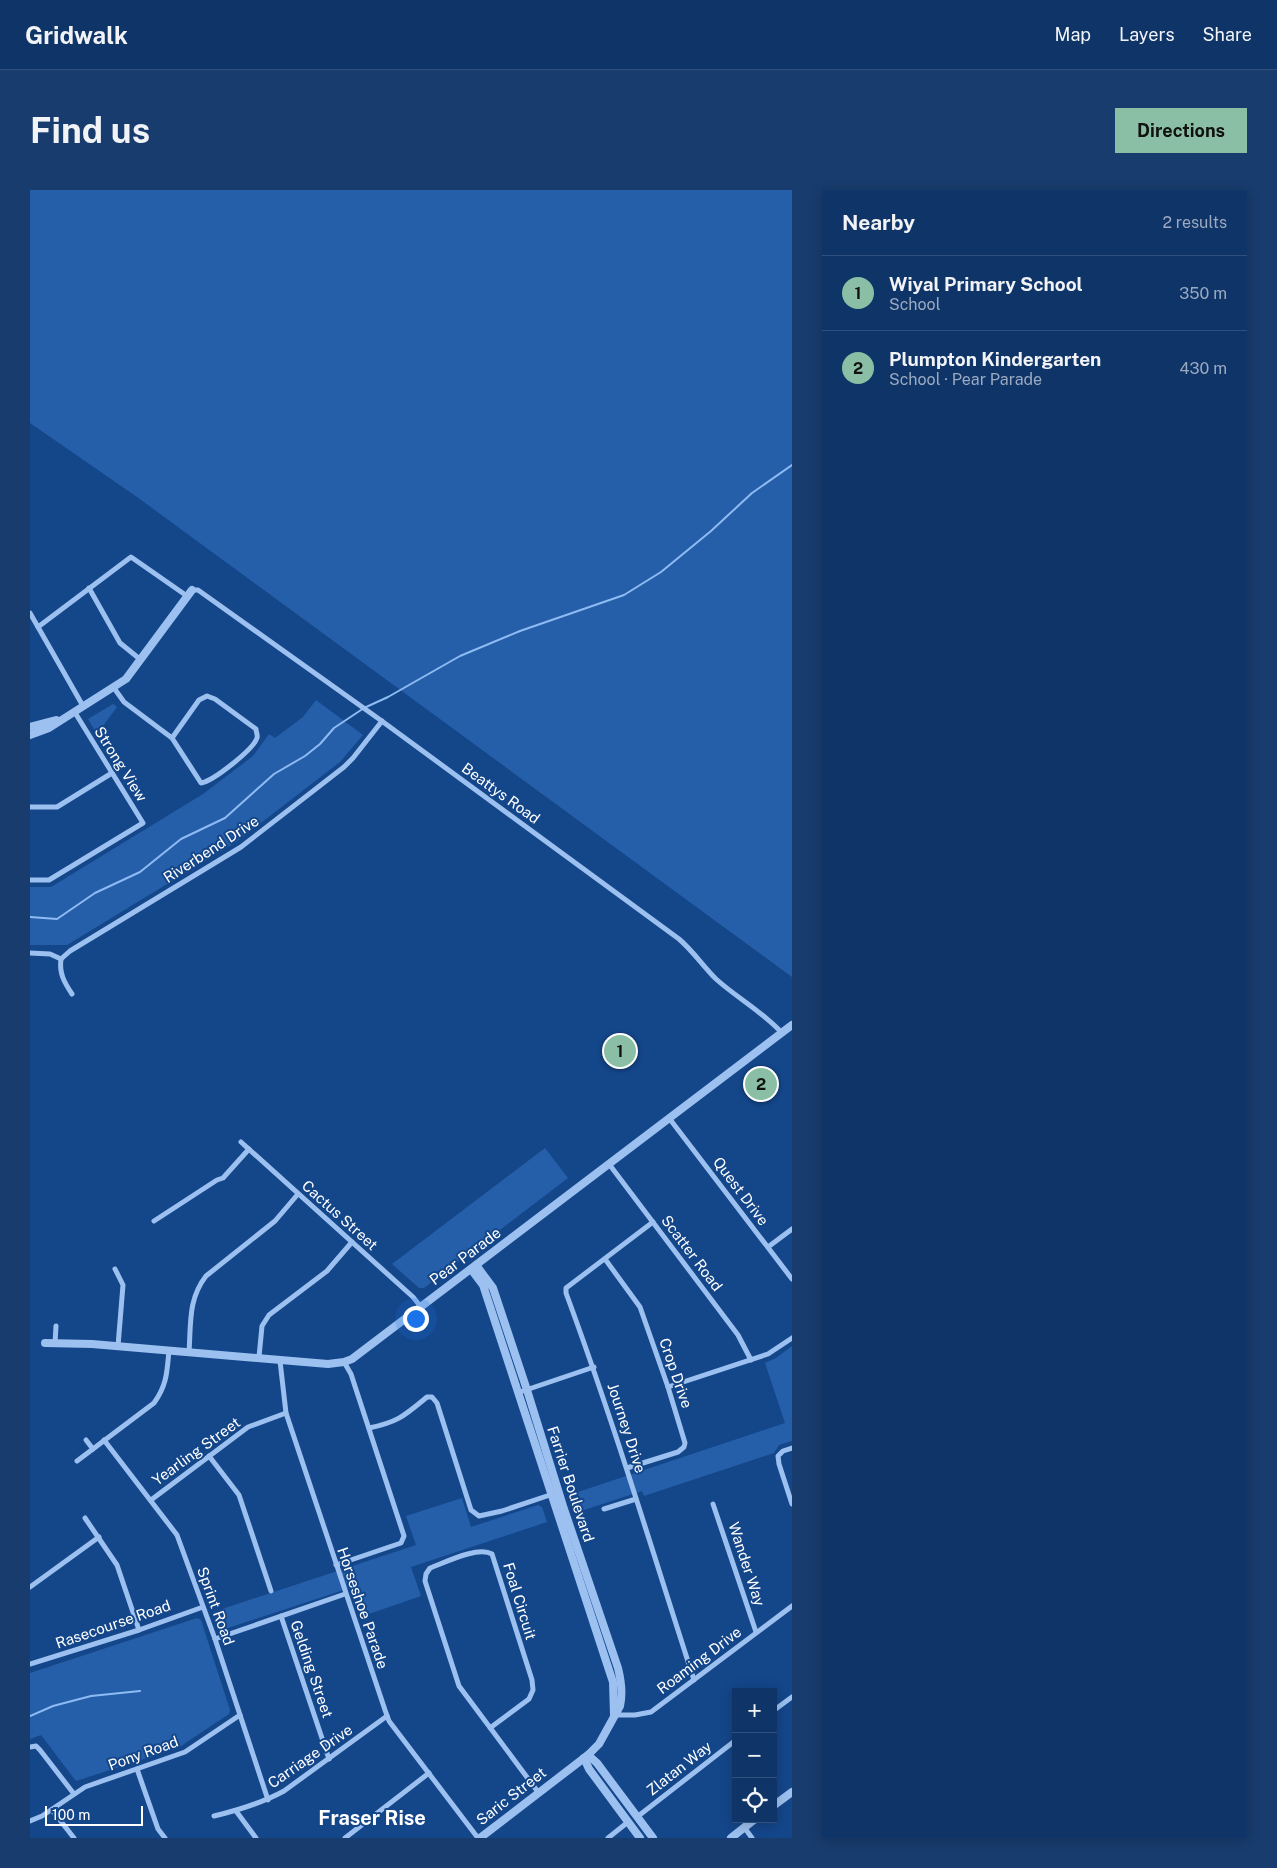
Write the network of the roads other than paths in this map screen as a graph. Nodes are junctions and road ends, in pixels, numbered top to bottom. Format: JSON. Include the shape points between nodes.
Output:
{"nodes":[{"id":1,"x":89,"y":588,"type":"junction"},
{"id":2,"x":190,"y":593,"type":"junction"},
{"id":3,"x":30,"y":613,"type":"edge"},
{"id":4,"x":38,"y":628,"type":"junction"},
{"id":5,"x":141,"y":660,"type":"junction"},
{"id":6,"x":114,"y":688,"type":"junction"},
{"id":7,"x":83,"y":706,"type":"junction"},
{"id":8,"x":74,"y":711,"type":"junction"},
{"id":9,"x":65,"y":717,"type":"junction"},
{"id":10,"x":382,"y":721,"type":"junction"},
{"id":11,"x":30,"y":727,"type":"edge"},
{"id":12,"x":30,"y":735,"type":"edge"},
{"id":13,"x":172,"y":738,"type":"junction"},
{"id":14,"x":112,"y":772,"type":"junction"},
{"id":15,"x":30,"y":807,"type":"edge"},
{"id":16,"x":30,"y":880,"type":"edge"},
{"id":17,"x":30,"y":953,"type":"edge"},
{"id":18,"x":61,"y":959,"type":"junction"},
{"id":19,"x":72,"y":994,"type":"dead end"},
{"id":20,"x":792,"y":1026,"type":"edge"},
{"id":21,"x":782,"y":1033,"type":"junction"},
{"id":22,"x":669,"y":1118,"type":"junction"},
{"id":23,"x":241,"y":1142,"type":"dead end"},
{"id":24,"x":249,"y":1149,"type":"junction"},
{"id":25,"x":608,"y":1164,"type":"junction"},
{"id":26,"x":298,"y":1194,"type":"junction"},
{"id":27,"x":154,"y":1221,"type":"dead end"},
{"id":28,"x":652,"y":1222,"type":"junction"},
{"id":29,"x":792,"y":1229,"type":"edge"},
{"id":30,"x":352,"y":1242,"type":"junction"},
{"id":31,"x":768,"y":1247,"type":"junction"},
{"id":32,"x":604,"y":1259,"type":"junction"},
{"id":33,"x":473,"y":1267,"type":"junction"},
{"id":34,"x":115,"y":1269,"type":"dead end"},
{"id":35,"x":792,"y":1279,"type":"edge"},
{"id":36,"x":421,"y":1307,"type":"junction"},
{"id":37,"x":56,"y":1326,"type":"dead end"},
{"id":38,"x":792,"y":1338,"type":"edge"},
{"id":39,"x":45,"y":1343,"type":"dead end"},
{"id":40,"x":55,"y":1343,"type":"junction"},
{"id":41,"x":118,"y":1346,"type":"junction"},
{"id":42,"x":169,"y":1350,"type":"junction"},
{"id":43,"x":189,"y":1352,"type":"junction"},
{"id":44,"x":259,"y":1357,"type":"junction"},
{"id":45,"x":751,"y":1360,"type":"junction"},
{"id":46,"x":280,"y":1361,"type":"junction"},
{"id":47,"x":344,"y":1362,"type":"junction"},
{"id":48,"x":594,"y":1367,"type":"junction"},
{"id":49,"x":668,"y":1387,"type":"junction"},
{"id":50,"x":523,"y":1391,"type":"junction"},
{"id":51,"x":286,"y":1413,"type":"junction"},
{"id":52,"x":369,"y":1428,"type":"junction"},
{"id":53,"x":86,"y":1440,"type":"dead end"},
{"id":54,"x":104,"y":1440,"type":"junction"},
{"id":55,"x":792,"y":1448,"type":"edge"},
{"id":56,"x":93,"y":1449,"type":"junction"},
{"id":57,"x":209,"y":1456,"type":"junction"},
{"id":58,"x":77,"y":1461,"type":"dead end"},
{"id":59,"x":627,"y":1468,"type":"junction"},
{"id":60,"x":555,"y":1493,"type":"junction"},
{"id":61,"x":636,"y":1499,"type":"junction"},
{"id":62,"x":151,"y":1500,"type":"junction"},
{"id":63,"x":714,"y":1504,"type":"dead end"},
{"id":64,"x":792,"y":1504,"type":"edge"},
{"id":65,"x":604,"y":1510,"type":"dead end"},
{"id":66,"x":85,"y":1518,"type":"dead end"},
{"id":67,"x":99,"y":1537,"type":"junction"},
{"id":68,"x":336,"y":1565,"type":"junction"},
{"id":69,"x":30,"y":1587,"type":"edge"},
{"id":70,"x":271,"y":1591,"type":"dead end"},
{"id":71,"x":345,"y":1594,"type":"junction"},
{"id":72,"x":792,"y":1606,"type":"edge"},
{"id":73,"x":203,"y":1607,"type":"junction"},
{"id":74,"x":281,"y":1616,"type":"junction"},
{"id":75,"x":139,"y":1630,"type":"junction"},
{"id":76,"x":756,"y":1632,"type":"junction"},
{"id":77,"x":215,"y":1638,"type":"junction"},
{"id":78,"x":30,"y":1664,"type":"edge"},
{"id":79,"x":694,"y":1680,"type":"junction"},
{"id":80,"x":792,"y":1697,"type":"edge"},
{"id":81,"x":777,"y":1708,"type":"edge"},
{"id":82,"x":240,"y":1715,"type":"junction"},
{"id":83,"x":387,"y":1716,"type":"junction"},
{"id":84,"x":614,"y":1716,"type":"junction"},
{"id":85,"x":490,"y":1728,"type":"junction"},
{"id":86,"x":732,"y":1743,"type":"edge"},
{"id":87,"x":30,"y":1747,"type":"edge"},
{"id":88,"x":586,"y":1757,"type":"junction"},
{"id":89,"x":329,"y":1759,"type":"junction"},
{"id":90,"x":137,"y":1769,"type":"junction"},
{"id":91,"x":429,"y":1773,"type":"junction"},
{"id":92,"x":559,"y":1776,"type":"joint"},
{"id":93,"x":538,"y":1792,"type":"junction"},
{"id":94,"x":792,"y":1792,"type":"edge"},
{"id":95,"x":76,"y":1793,"type":"junction"},
{"id":96,"x":268,"y":1800,"type":"junction"},
{"id":97,"x":777,"y":1803,"type":"edge"},
{"id":98,"x":52,"y":1810,"type":"junction"},
{"id":99,"x":236,"y":1811,"type":"junction"},
{"id":100,"x":214,"y":1816,"type":"dead end"},
{"id":101,"x":637,"y":1816,"type":"junction"},
{"id":102,"x":30,"y":1821,"type":"edge"},
{"id":103,"x":628,"y":1822,"type":"junction"},
{"id":104,"x":750,"y":1823,"type":"edge"},
{"id":105,"x":646,"y":1828,"type":"junction"},
{"id":106,"x":744,"y":1828,"type":"junction"},
{"id":107,"x":639,"y":1836,"type":"edge"},
{"id":108,"x":74,"y":1838,"type":"edge"},
{"id":109,"x":165,"y":1838,"type":"edge"},
{"id":110,"x":256,"y":1838,"type":"edge"},
{"id":111,"x":345,"y":1838,"type":"edge"},
{"id":112,"x":479,"y":1838,"type":"edge"},
{"id":113,"x":608,"y":1838,"type":"edge"},
{"id":114,"x":653,"y":1838,"type":"edge"},
{"id":115,"x":731,"y":1838,"type":"edge"},
{"id":116,"x":752,"y":1838,"type":"edge"}],
"edges":[{"from":1,"to":2,"type":"street","name":"Beattys Road","via":[[131,557]]},
{"from":1,"to":4,"type":"street"},
{"from":1,"to":5,"type":"street","via":[[120,643]]},
{"from":2,"to":5,"type":"street"},
{"from":2,"to":10,"type":"street","name":"Beattys Road","via":[[198,590]]},
{"from":3,"to":4,"type":"street"},
{"from":4,"to":7,"type":"street"},
{"from":5,"to":6,"type":"street"},
{"from":6,"to":7,"type":"street"},
{"from":6,"to":13,"type":"street","via":[[124,702]]},
{"from":7,"to":8,"type":"street"},
{"from":8,"to":9,"type":"street"},
{"from":8,"to":14,"type":"street","name":"Strong View"},
{"from":9,"to":11,"type":"street"},
{"from":9,"to":12,"type":"street","via":[[50,728]]},
{"from":10,"to":18,"type":"street","name":"Riverbend Drive","via":[[344,767],[241,847]]},
{"from":10,"to":21,"type":"street","name":"Beattys Road","via":[[679,939],[716,979]]},
{"from":13,"to":13,"type":"street","via":[[201,784],[246,753],[257,738],[256,730],[207,696],[199,700]]},
{"from":14,"to":15,"type":"street","via":[[57,807]]},
{"from":14,"to":16,"type":"street","name":"Strong View","via":[[143,823],[49,880]]},
{"from":17,"to":18,"type":"street","via":[[50,954]]},
{"from":18,"to":19,"type":"street","via":[[59,969]]},
{"from":20,"to":21,"type":"street","name":"Pear Parade"},
{"from":21,"to":22,"type":"street","name":"Pear Parade"},
{"from":22,"to":25,"type":"street","name":"Pear Parade"},
{"from":22,"to":31,"type":"street","name":"Quest Drive"},
{"from":23,"to":24,"type":"street","name":"Cactus Street"},
{"from":24,"to":26,"type":"street","name":"Cactus Street"},
{"from":24,"to":27,"type":"street","via":[[223,1178]]},
{"from":25,"to":28,"type":"street","name":"Scatter Road"},
{"from":25,"to":33,"type":"street","name":"Pear Parade"},
{"from":26,"to":30,"type":"street","name":"Cactus Street"},
{"from":26,"to":43,"type":"street","via":[[276,1221],[200,1284],[192,1300]]},
{"from":28,"to":32,"type":"street","name":"Journey Drive"},
{"from":28,"to":45,"type":"street","name":"Scatter Road","via":[[738,1335]]},
{"from":29,"to":31,"type":"street"},
{"from":30,"to":36,"type":"street","name":"Cactus Street"},
{"from":30,"to":44,"type":"street","via":[[327,1272],[268,1315],[262,1326]]},
{"from":31,"to":35,"type":"street","name":"Quest Drive"},
{"from":32,"to":48,"type":"street","name":"Journey Drive","via":[[566,1288]]},
{"from":32,"to":49,"type":"street","name":"Crop Drive","via":[[640,1307]]},
{"from":33,"to":36,"type":"street","name":"Pear Parade"},
{"from":33,"to":50,"type":"street","name":"Farrier Boulevard","via":[[483,1285]]},
{"from":34,"to":41,"type":"street","via":[[123,1285]]},
{"from":36,"to":47,"type":"street","name":"Pear Parade"},
{"from":37,"to":40,"type":"street"},
{"from":38,"to":45,"type":"street","via":[[772,1352]]},
{"from":39,"to":40,"type":"street","name":"Pear Parade"},
{"from":40,"to":41,"type":"street","name":"Pear Parade"},
{"from":41,"to":42,"type":"street","name":"Pear Parade"},
{"from":42,"to":43,"type":"street","name":"Pear Parade"},
{"from":42,"to":54,"type":"street","via":[[166,1382],[154,1403]]},
{"from":43,"to":44,"type":"street","name":"Pear Parade"},
{"from":44,"to":46,"type":"street","name":"Pear Parade"},
{"from":45,"to":49,"type":"street"},
{"from":46,"to":47,"type":"street","name":"Pear Parade"},
{"from":46,"to":51,"type":"street","name":"Horseshoe Parade"},
{"from":47,"to":52,"type":"street","via":[[352,1374]]},
{"from":48,"to":50,"type":"street"},
{"from":48,"to":59,"type":"street","name":"Journey Drive"},
{"from":49,"to":59,"type":"street","name":"Crop Drive","via":[[684,1447],[678,1452]]},
{"from":50,"to":60,"type":"street","name":"Farrier Boulevard"},
{"from":51,"to":57,"type":"street","name":"Yearling Street","via":[[248,1427]]},
{"from":51,"to":68,"type":"street","name":"Horseshoe Parade"},
{"from":52,"to":60,"type":"street","via":[[389,1424],[427,1397],[432,1397],[437,1403],[472,1510],[479,1516]]},
{"from":52,"to":68,"type":"street","via":[[404,1536],[401,1543]]},
{"from":53,"to":56,"type":"street"},
{"from":54,"to":56,"type":"street"},
{"from":54,"to":62,"type":"street","name":"Sprint Road"},
{"from":55,"to":64,"type":"street","via":[[778,1456]]},
{"from":56,"to":58,"type":"street"},
{"from":57,"to":62,"type":"street","name":"Yearling Street"},
{"from":57,"to":70,"type":"street","via":[[238,1495]]},
{"from":59,"to":61,"type":"street","name":"Journey Drive"},
{"from":60,"to":84,"type":"street","name":"Farrier Boulevard","via":[[613,1682]]},
{"from":61,"to":65,"type":"street"},
{"from":61,"to":79,"type":"street","name":"Journey Drive"},
{"from":62,"to":73,"type":"street","name":"Sprint Road","via":[[177,1535]]},
{"from":63,"to":76,"type":"street","name":"Wander Way"},
{"from":66,"to":67,"type":"street"},
{"from":67,"to":69,"type":"street"},
{"from":67,"to":75,"type":"street","via":[[117,1565]]},
{"from":68,"to":71,"type":"street","name":"Horseshoe Parade"},
{"from":71,"to":74,"type":"street"},
{"from":71,"to":83,"type":"street","name":"Horseshoe Parade"},
{"from":72,"to":76,"type":"street","name":"Roaming Drive"},
{"from":73,"to":75,"type":"street","name":"Rasecourse Road"},
{"from":73,"to":77,"type":"street","name":"Sprint Road"},
{"from":74,"to":77,"type":"street"},
{"from":74,"to":89,"type":"street","name":"Gelding Street"},
{"from":75,"to":78,"type":"street","name":"Rasecourse Road"},
{"from":76,"to":79,"type":"street","name":"Roaming Drive"},
{"from":77,"to":82,"type":"street","name":"Sprint Road"},
{"from":79,"to":84,"type":"street","name":"Roaming Drive","via":[[651,1712]]},
{"from":80,"to":81,"type":"street"},
{"from":82,"to":90,"type":"street","name":"Pony Road","via":[[185,1752]]},
{"from":82,"to":96,"type":"street","name":"Sprint Road"},
{"from":83,"to":89,"type":"street","name":"Carriage Drive"},
{"from":83,"to":91,"type":"street","name":"Horseshoe Parade"},
{"from":84,"to":88,"type":"street","name":"Farrier Boulevard","via":[[599,1744]]},
{"from":85,"to":85,"type":"street","name":"Foal Circuit","via":[[459,1686],[425,1580],[430,1568],[474,1552],[487,1551],[492,1554],[533,1690],[529,1699]]},
{"from":85,"to":93,"type":"street","name":"Foal Circuit"},
{"from":86,"to":101,"type":"street","name":"Zlatan Way"},
{"from":87,"to":95,"type":"street","via":[[36,1746],[40,1750]]},
{"from":88,"to":92,"type":"street","name":"Farrier Boulevard"},
{"from":88,"to":101,"type":"street","via":[[597,1763]]},
{"from":88,"to":103,"type":"street","via":[[589,1769]]},
{"from":89,"to":96,"type":"street","name":"Carriage Drive"},
{"from":90,"to":95,"type":"street","name":"Pony Road"},
{"from":90,"to":109,"type":"street","via":[[158,1829]]},
{"from":91,"to":111,"type":"street"},
{"from":91,"to":112,"type":"street","name":"Horseshoe Parade"},
{"from":92,"to":93,"type":"street","name":"Saric Street"},
{"from":93,"to":112,"type":"street","name":"Saric Street"},
{"from":94,"to":97,"type":"street"},
{"from":95,"to":98,"type":"street","name":"Pony Road"},
{"from":96,"to":99,"type":"street","name":"Carriage Drive"},
{"from":98,"to":102,"type":"street","name":"Pony Road"},
{"from":98,"to":108,"type":"street"},
{"from":99,"to":100,"type":"street","name":"Carriage Drive"},
{"from":99,"to":110,"type":"street"},
{"from":101,"to":105,"type":"street"},
{"from":103,"to":107,"type":"street"},
{"from":103,"to":113,"type":"street"},
{"from":104,"to":106,"type":"street"},
{"from":105,"to":107,"type":"street"},
{"from":105,"to":114,"type":"street"},
{"from":106,"to":115,"type":"street"},
{"from":106,"to":116,"type":"street"}]}
